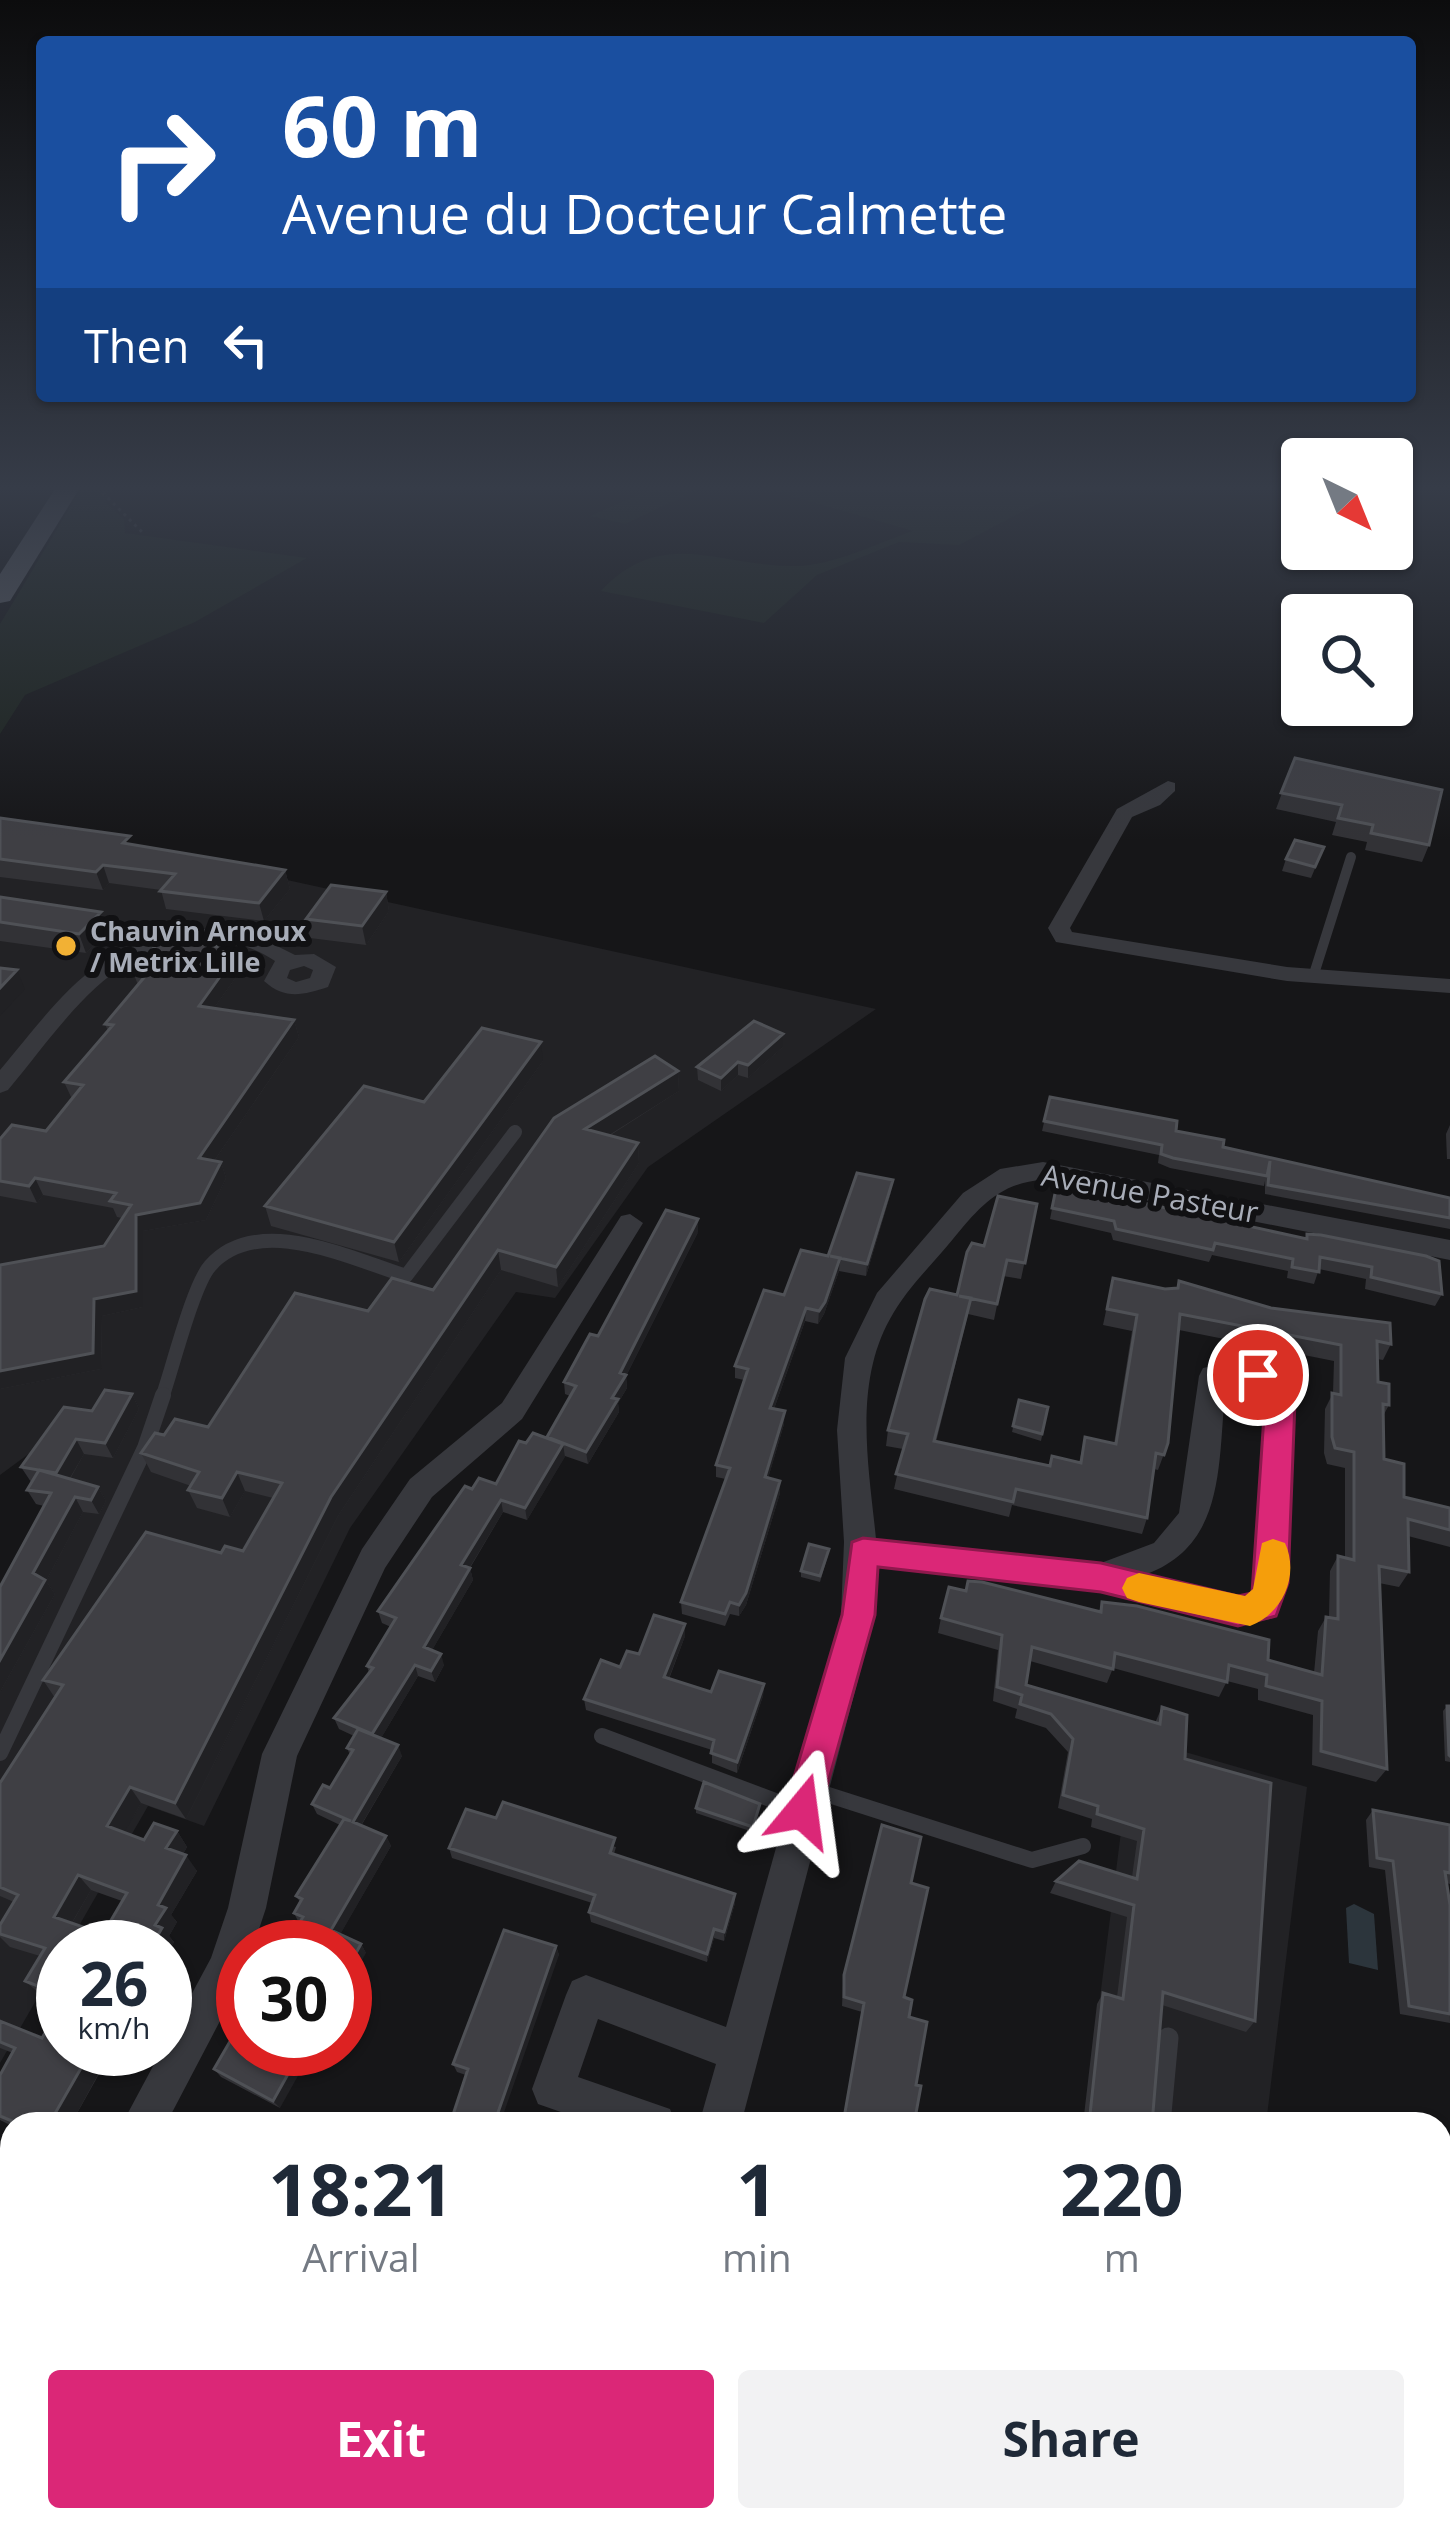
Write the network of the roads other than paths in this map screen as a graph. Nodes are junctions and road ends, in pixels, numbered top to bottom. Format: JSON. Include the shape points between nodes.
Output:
{"nodes":[{"id":1,"x":1168,"y":787,"type":"dead end"},
{"id":2,"x":1351,"y":857,"type":"dead end"},
{"id":3,"x":290,"y":962,"type":"dead end"},
{"id":4,"x":1313,"y":977,"type":"junction"},
{"id":5,"x":1450,"y":986,"type":"edge"},
{"id":6,"x":11,"y":1059,"type":"edge"},
{"id":7,"x":0,"y":1084,"type":"edge"},
{"id":8,"x":515,"y":1132,"type":"dead end"},
{"id":9,"x":630,"y":1223,"type":"dead end"},
{"id":10,"x":1450,"y":1250,"type":"edge"},
{"id":11,"x":863,"y":1552,"type":"junction"},
{"id":12,"x":1101,"y":1577,"type":"junction"},
{"id":13,"x":602,"y":1736,"type":"dead end"},
{"id":14,"x":0,"y":1753,"type":"edge"},
{"id":15,"x":805,"y":1799,"type":"junction"},
{"id":16,"x":1083,"y":1846,"type":"dead end"},
{"id":17,"x":1168,"y":2038,"type":"dead end"},
{"id":18,"x":739,"y":2052,"type":"junction"},
{"id":19,"x":148,"y":2112,"type":"edge"},
{"id":20,"x":620,"y":2112,"type":"edge"},
{"id":21,"x":723,"y":2112,"type":"edge"},
{"id":22,"x":1161,"y":2112,"type":"edge"}],
"edges":[{"from":1,"to":4,"type":"street","via":[[1124,813],[1059,933],[1080,944]]},
{"from":2,"to":4,"type":"lane"},
{"from":3,"to":6,"type":"street","via":[[260,942],[224,935],[141,943],[110,961]]},
{"from":4,"to":5,"type":"street"},
{"from":6,"to":7,"type":"street"},
{"from":8,"to":14,"type":"lane","via":[[406,1276],[263,1240],[230,1248],[207,1268],[145,1448]]},
{"from":9,"to":19,"type":"street","via":[[512,1411],[421,1488],[373,1559],[280,1754],[227,1967]]},
{"from":10,"to":11,"type":"street","name":"Avenue Pasteur","via":[[1043,1171],[992,1180],[881,1308],[860,1353],[852,1428]]},
{"from":11,"to":12,"type":"street"},
{"from":11,"to":15,"type":"street","name":"Avenue Pasteur","via":[[858,1615]]},
{"from":12,"to":12,"type":"street","via":[[1238,1611],[1264,1605],[1272,1583],[1280,1401],[1273,1384],[1229,1370],[1213,1376],[1194,1518],[1165,1553]]},
{"from":13,"to":15,"type":"lane"},
{"from":15,"to":16,"type":"lane","via":[[1032,1860]]},
{"from":15,"to":18,"type":"street","name":"Avenue Pasteur"},
{"from":17,"to":22,"type":"lane"},
{"from":18,"to":20,"type":"street","via":[[586,1995],[553,2089]]},
{"from":18,"to":21,"type":"street","name":"Avenue Pasteur"}]}
